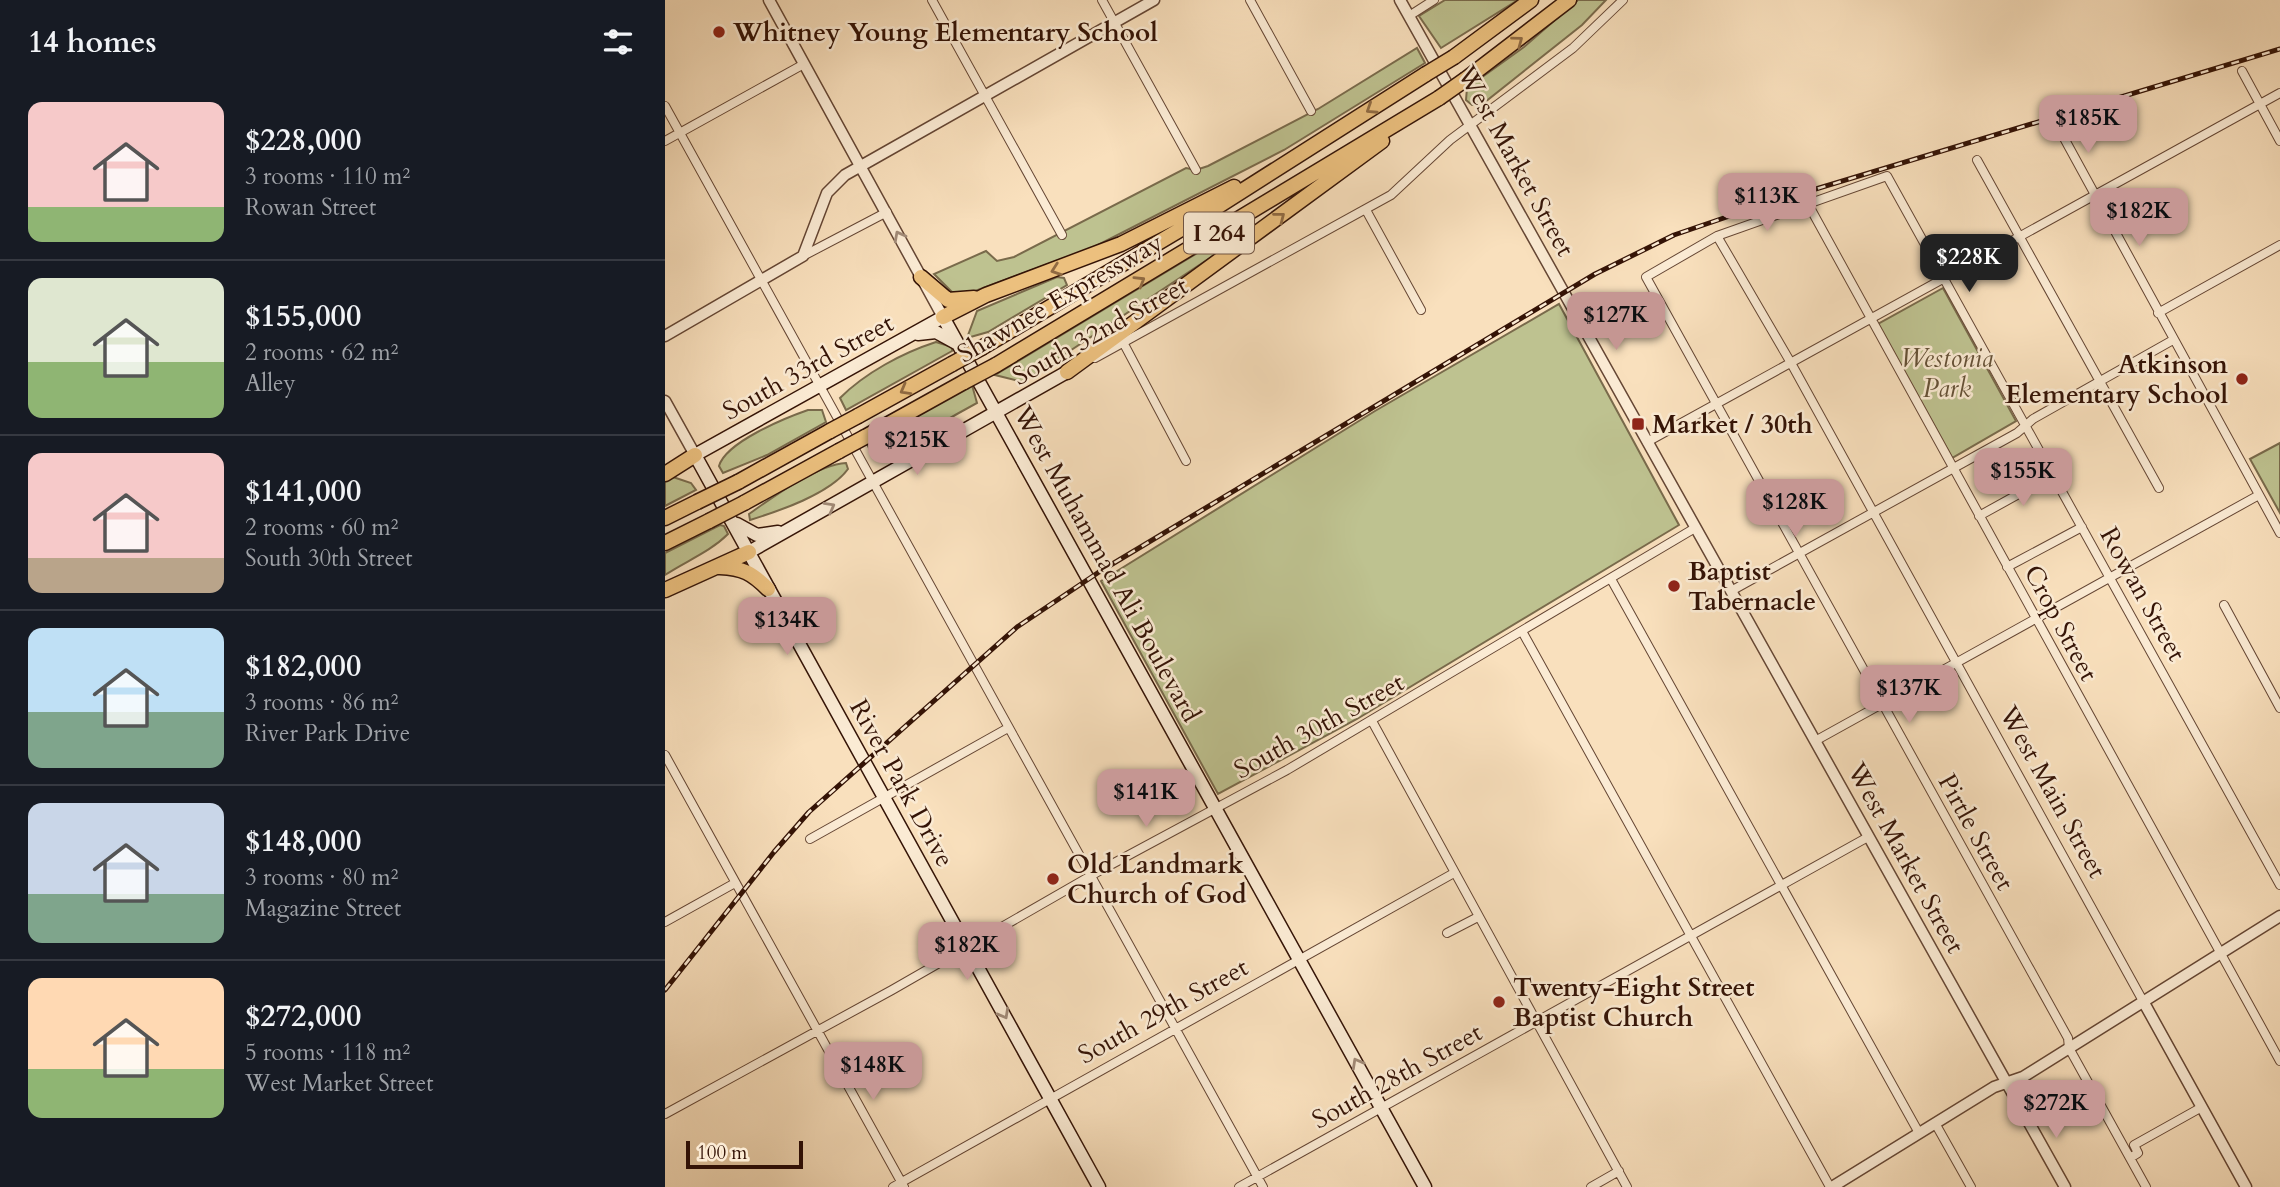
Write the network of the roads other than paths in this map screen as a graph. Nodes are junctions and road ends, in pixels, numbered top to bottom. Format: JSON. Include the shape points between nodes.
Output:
{"nodes":[{"id":1,"x":769,"y":0,"type":"edge"},
{"id":2,"x":932,"y":0,"type":"edge"},
{"id":3,"x":1102,"y":0,"type":"edge"},
{"id":4,"x":1154,"y":0,"type":"edge"},
{"id":5,"x":1250,"y":0,"type":"edge"},
{"id":6,"x":1400,"y":0,"type":"edge"},
{"id":7,"x":1434,"y":0,"type":"edge"},
{"id":8,"x":1531,"y":0,"type":"edge"},
{"id":9,"x":1569,"y":0,"type":"edge"},
{"id":10,"x":1623,"y":0,"type":"edge"},
{"id":11,"x":1409,"y":16,"type":"junction"},
{"id":12,"x":1114,"y":22,"type":"junction"},
{"id":13,"x":804,"y":64,"type":"junction"},
{"id":14,"x":2242,"y":71,"type":"dead end"},
{"id":15,"x":2280,"y":93,"type":"edge"},
{"id":16,"x":984,"y":95,"type":"junction"},
{"id":17,"x":1439,"y":98,"type":"junction"},
{"id":18,"x":2260,"y":105,"type":"junction"},
{"id":19,"x":665,"y":106,"type":"edge"},
{"id":20,"x":1311,"y":111,"type":"dead end"},
{"id":21,"x":1470,"y":125,"type":"junction"},
{"id":22,"x":2057,"y":127,"type":"dead end"},
{"id":23,"x":680,"y":132,"type":"junction"},
{"id":24,"x":665,"y":141,"type":"edge"},
{"id":25,"x":2280,"y":141,"type":"edge"},
{"id":26,"x":1316,"y":144,"type":"junction"},
{"id":27,"x":1977,"y":160,"type":"dead end"},
{"id":28,"x":860,"y":165,"type":"junction"},
{"id":29,"x":1196,"y":170,"type":"dead end"},
{"id":30,"x":2094,"y":196,"type":"junction"},
{"id":31,"x":1808,"y":204,"type":"junction"},
{"id":32,"x":1366,"y":210,"type":"junction"},
{"id":33,"x":887,"y":212,"type":"junction"},
{"id":34,"x":1062,"y":235,"type":"dead end"},
{"id":35,"x":1717,"y":236,"type":"junction"},
{"id":36,"x":2020,"y":237,"type":"junction"},
{"id":37,"x":2280,"y":245,"type":"edge"},
{"id":38,"x":803,"y":256,"type":"junction"},
{"id":39,"x":922,"y":277,"type":"junction"},
{"id":40,"x":1944,"y":279,"type":"junction"},
{"id":41,"x":762,"y":281,"type":"junction"},
{"id":42,"x":986,"y":295,"type":"junction"},
{"id":43,"x":1421,"y":310,"type":"dead end"},
{"id":44,"x":2158,"y":313,"type":"junction"},
{"id":45,"x":943,"y":317,"type":"junction"},
{"id":46,"x":1871,"y":319,"type":"junction"},
{"id":47,"x":912,"y":335,"type":"junction"},
{"id":48,"x":665,"y":336,"type":"edge"},
{"id":49,"x":2173,"y":340,"type":"junction"},
{"id":50,"x":1123,"y":344,"type":"junction"},
{"id":51,"x":962,"y":348,"type":"junction"},
{"id":52,"x":1791,"y":363,"type":"junction"},
{"id":53,"x":1067,"y":372,"type":"junction"},
{"id":54,"x":2098,"y":381,"type":"junction"},
{"id":55,"x":820,"y":386,"type":"junction"},
{"id":56,"x":665,"y":401,"type":"edge"},
{"id":57,"x":1716,"y":404,"type":"junction"},
{"id":58,"x":998,"y":414,"type":"junction"},
{"id":59,"x":2025,"y":426,"type":"junction"},
{"id":60,"x":1647,"y":442,"type":"junction"},
{"id":61,"x":695,"y":455,"type":"junction"},
{"id":62,"x":1186,"y":461,"type":"dead end"},
{"id":63,"x":1953,"y":469,"type":"junction"},
{"id":64,"x":665,"y":474,"type":"edge"},
{"id":65,"x":2053,"y":475,"type":"junction"},
{"id":66,"x":873,"y":483,"type":"junction"},
{"id":67,"x":2159,"y":488,"type":"dead end"},
{"id":68,"x":2259,"y":495,"type":"junction"},
{"id":69,"x":1873,"y":513,"type":"junction"},
{"id":70,"x":1979,"y":516,"type":"junction"},
{"id":71,"x":665,"y":518,"type":"edge"},
{"id":72,"x":731,"y":519,"type":"junction"},
{"id":73,"x":2082,"y":527,"type":"junction"},
{"id":74,"x":1695,"y":528,"type":"junction"},
{"id":75,"x":790,"y":530,"type":"junction"},
{"id":76,"x":2280,"y":533,"type":"edge"},
{"id":77,"x":665,"y":543,"type":"edge"},
{"id":78,"x":749,"y":552,"type":"junction"},
{"id":79,"x":1798,"y":554,"type":"junction"},
{"id":80,"x":719,"y":567,"type":"junction"},
{"id":81,"x":2007,"y":567,"type":"junction"},
{"id":82,"x":2110,"y":578,"type":"junction"},
{"id":83,"x":1611,"y":579,"type":"junction"},
{"id":84,"x":768,"y":589,"type":"junction"},
{"id":85,"x":665,"y":590,"type":"edge"},
{"id":86,"x":1731,"y":592,"type":"junction"},
{"id":87,"x":2224,"y":606,"type":"dead end"},
{"id":88,"x":2035,"y":618,"type":"junction"},
{"id":89,"x":1523,"y":633,"type":"junction"},
{"id":90,"x":1956,"y":662,"type":"junction"},
{"id":91,"x":1880,"y":704,"type":"junction"},
{"id":92,"x":2280,"y":708,"type":"edge"},
{"id":93,"x":1372,"y":721,"type":"junction"},
{"id":94,"x":1008,"y":728,"type":"junction"},
{"id":95,"x":1815,"y":741,"type":"junction"},
{"id":96,"x":665,"y":755,"type":"edge"},
{"id":97,"x":884,"y":797,"type":"junction"},
{"id":98,"x":1216,"y":808,"type":"junction"},
{"id":99,"x":1868,"y":837,"type":"junction"},
{"id":100,"x":810,"y":839,"type":"dead end"},
{"id":101,"x":1454,"y":873,"type":"junction"},
{"id":102,"x":1091,"y":876,"type":"junction"},
{"id":103,"x":735,"y":883,"type":"junction"},
{"id":104,"x":1782,"y":885,"type":"junction"},
{"id":105,"x":2280,"y":886,"type":"edge"},
{"id":106,"x":2280,"y":916,"type":"edge"},
{"id":107,"x":1478,"y":917,"type":"junction"},
{"id":108,"x":665,"y":922,"type":"edge"},
{"id":109,"x":1447,"y":933,"type":"dead end"},
{"id":110,"x":1691,"y":936,"type":"junction"},
{"id":111,"x":967,"y":946,"type":"junction"},
{"id":112,"x":2220,"y":953,"type":"junction"},
{"id":113,"x":1299,"y":959,"type":"junction"},
{"id":114,"x":2143,"y":1001,"type":"junction"},
{"id":115,"x":1536,"y":1022,"type":"junction"},
{"id":116,"x":1175,"y":1028,"type":"junction"},
{"id":117,"x":817,"y":1030,"type":"junction"},
{"id":118,"x":2069,"y":1048,"type":"junction"},
{"id":119,"x":2279,"y":1058,"type":"edge"},
{"id":120,"x":2006,"y":1083,"type":"junction"},
{"id":121,"x":1050,"y":1099,"type":"junction"},
{"id":122,"x":2202,"y":1107,"type":"junction"},
{"id":123,"x":1381,"y":1108,"type":"junction"},
{"id":124,"x":665,"y":1114,"type":"edge"},
{"id":125,"x":1935,"y":1123,"type":"junction"},
{"id":126,"x":1919,"y":1133,"type":"junction"},
{"id":127,"x":2130,"y":1157,"type":"junction"},
{"id":128,"x":1619,"y":1171,"type":"junction"},
{"id":129,"x":1257,"y":1177,"type":"junction"},
{"id":130,"x":903,"y":1184,"type":"edge"},
{"id":131,"x":893,"y":1187,"type":"edge"},
{"id":132,"x":1099,"y":1187,"type":"edge"},
{"id":133,"x":1239,"y":1187,"type":"edge"},
{"id":134,"x":1263,"y":1187,"type":"edge"},
{"id":135,"x":1425,"y":1187,"type":"edge"},
{"id":136,"x":1591,"y":1187,"type":"edge"},
{"id":137,"x":1627,"y":1187,"type":"edge"},
{"id":138,"x":1831,"y":1187,"type":"edge"},
{"id":139,"x":1971,"y":1187,"type":"edge"},
{"id":140,"x":2064,"y":1187,"type":"edge"},
{"id":141,"x":2146,"y":1187,"type":"edge"},
{"id":142,"x":2246,"y":1187,"type":"edge"}],
"edges":[{"from":1,"to":13,"type":"street","name":"West Muhammad Ali Boulevard"},
{"from":2,"to":16,"type":"street"},
{"from":3,"to":12,"type":"street"},
{"from":4,"to":12,"type":"street"},
{"from":5,"to":20,"type":"street"},
{"from":6,"to":11,"type":"street","name":"West Market Street"},
{"from":7,"to":11,"type":"street"},
{"from":8,"to":26,"type":"highway","name":"Shawnee Expressway","number":"I 264","one_way":true,"bridge":true,"via":[[1454,57]]},
{"from":17,"to":9,"type":"highway","name":"Shawnee Expressway","number":"I 264","one_way":true,"bridge":true},
{"from":10,"to":21,"type":"street","name":"South 32nd Street","via":[[1573,48]]},
{"from":11,"to":21,"type":"street","name":"West Market Street"},
{"from":12,"to":16,"type":"street"},
{"from":12,"to":29,"type":"street"},
{"from":13,"to":23,"type":"street"},
{"from":13,"to":28,"type":"street","name":"West Muhammad Ali Boulevard"},
{"from":14,"to":18,"type":"street"},
{"from":15,"to":18,"type":"street"},
{"from":16,"to":28,"type":"street"},
{"from":16,"to":34,"type":"street"},
{"from":53,"to":17,"type":"highway","one_way":true},
{"from":77,"to":17,"type":"highway","name":"Shawnee Expressway","number":"I 264","one_way":true,"bridge":true,"via":[[996,365]]},
{"from":18,"to":25,"type":"street"},
{"from":18,"to":30,"type":"street"},
{"from":19,"to":23,"type":"street"},
{"from":21,"to":32,"type":"street","name":"South 32nd Street","via":[[1391,195]]},
{"from":21,"to":60,"type":"street","name":"West Market Street"},
{"from":22,"to":30,"type":"street"},
{"from":23,"to":24,"type":"street"},
{"from":23,"to":41,"type":"street"},
{"from":26,"to":42,"type":"highway","one_way":true,"via":[[1121,244]]},
{"from":26,"to":71,"type":"highway","name":"Shawnee Expressway","number":"I 264","one_way":true,"bridge":true,"via":[[983,347]]},
{"from":27,"to":36,"type":"street"},
{"from":28,"to":33,"type":"street","name":"West Muhammad Ali Boulevard"},
{"from":28,"to":38,"type":"street","via":[[827,193]]},
{"from":30,"to":36,"type":"street"},
{"from":30,"to":44,"type":"street"},
{"from":31,"to":35,"type":"street"},
{"from":31,"to":40,"type":"street","name":"Rowan Street","via":[[1887,176]]},
{"from":31,"to":46,"type":"street","name":"Crop Street"},
{"from":32,"to":43,"type":"street"},
{"from":32,"to":50,"type":"street","name":"South 32nd Street"},
{"from":33,"to":38,"type":"street"},
{"from":39,"to":33,"type":"street","name":"West Muhammad Ali Boulevard","one_way":true},
{"from":35,"to":52,"type":"street","name":"West Main Street"},
{"from":35,"to":57,"type":"street","name":"Pirtle Street","via":[[1646,277]]},
{"from":36,"to":40,"type":"street"},
{"from":36,"to":54,"type":"street"},
{"from":37,"to":44,"type":"street"},
{"from":38,"to":41,"type":"street"},
{"from":39,"to":42,"type":"highway","via":[[948,300]]},
{"from":39,"to":45,"type":"street","name":"West Muhammad Ali Boulevard"},
{"from":40,"to":46,"type":"street"},
{"from":40,"to":59,"type":"street","name":"Rowan Street"},
{"from":41,"to":48,"type":"street"},
{"from":41,"to":55,"type":"street"},
{"from":42,"to":45,"type":"highway"},
{"from":44,"to":49,"type":"street"},
{"from":45,"to":47,"type":"main road","name":"South 33rd Street"},
{"from":45,"to":51,"type":"main road","name":"West Muhammad Ali Boulevard"},
{"from":46,"to":52,"type":"street"},
{"from":46,"to":63,"type":"street","name":"Crop Street"},
{"from":47,"to":51,"type":"main road","via":[[936,332]]},
{"from":47,"to":55,"type":"main road","name":"South 33rd Street"},
{"from":49,"to":54,"type":"street"},
{"from":49,"to":68,"type":"street"},
{"from":50,"to":53,"type":"street","name":"South 32nd Street"},
{"from":50,"to":62,"type":"street"},
{"from":51,"to":58,"type":"main road","name":"West Muhammad Ali Boulevard"},
{"from":52,"to":57,"type":"street"},
{"from":52,"to":69,"type":"street","name":"West Main Street"},
{"from":53,"to":58,"type":"main road","name":"South 32nd Street"},
{"from":54,"to":59,"type":"street"},
{"from":54,"to":67,"type":"street"},
{"from":55,"to":61,"type":"main road","name":"South 33rd Street"},
{"from":55,"to":66,"type":"street"},
{"from":56,"to":61,"type":"street","name":"River Park Drive"},
{"from":57,"to":60,"type":"street"},
{"from":57,"to":79,"type":"street","name":"Pirtle Street"},
{"from":58,"to":66,"type":"main road","name":"South 32nd Street"},
{"from":58,"to":98,"type":"main road","name":"West Muhammad Ali Boulevard"},
{"from":59,"to":63,"type":"street"},
{"from":59,"to":65,"type":"street","name":"Rowan Street"},
{"from":60,"to":74,"type":"street","name":"West Market Street"},
{"from":61,"to":64,"type":"highway"},
{"from":61,"to":72,"type":"main road","name":"River Park Drive"},
{"from":63,"to":69,"type":"street"},
{"from":63,"to":70,"type":"street","name":"Crop Street"},
{"from":65,"to":70,"type":"street"},
{"from":65,"to":73,"type":"street","name":"Rowan Street"},
{"from":75,"to":66,"type":"main road","name":"South 32nd Street","one_way":true},
{"from":66,"to":94,"type":"street"},
{"from":68,"to":76,"type":"street"},
{"from":68,"to":82,"type":"street"},
{"from":69,"to":79,"type":"street"},
{"from":69,"to":90,"type":"street","name":"West Main Street"},
{"from":70,"to":81,"type":"street","name":"Crop Street"},
{"from":72,"to":75,"type":"main road","via":[[757,536]]},
{"from":72,"to":78,"type":"main road","name":"River Park Drive"},
{"from":73,"to":81,"type":"street"},
{"from":73,"to":82,"type":"street","name":"Rowan Street"},
{"from":74,"to":83,"type":"street","name":"South 30th Street"},
{"from":74,"to":86,"type":"street","name":"West Market Street"},
{"from":75,"to":78,"type":"main road","name":"South 32nd Street"},
{"from":78,"to":80,"type":"highway"},
{"from":78,"to":84,"type":"main road","name":"River Park Drive"},
{"from":79,"to":86,"type":"street"},
{"from":79,"to":91,"type":"street","name":"Pirtle Street"},
{"from":80,"to":84,"type":"highway","via":[[753,573]]},
{"from":80,"to":85,"type":"highway"},
{"from":81,"to":88,"type":"street","name":"Crop Street"},
{"from":82,"to":88,"type":"street"},
{"from":82,"to":105,"type":"street","name":"Rowan Street"},
{"from":83,"to":89,"type":"street","name":"South 30th Street"},
{"from":83,"to":104,"type":"street"},
{"from":84,"to":97,"type":"main road","name":"River Park Drive"},
{"from":86,"to":95,"type":"street","name":"West Market Street"},
{"from":87,"to":92,"type":"street"},
{"from":88,"to":90,"type":"street"},
{"from":88,"to":112,"type":"street","name":"Crop Street"},
{"from":89,"to":93,"type":"street","name":"South 30th Street"},
{"from":89,"to":110,"type":"street"},
{"from":90,"to":91,"type":"street"},
{"from":90,"to":114,"type":"street","name":"West Main Street"},
{"from":91,"to":95,"type":"street"},
{"from":91,"to":118,"type":"street","name":"Pirtle Street","via":[[2068,1038]]},
{"from":93,"to":98,"type":"street","name":"South 30th Street"},
{"from":93,"to":101,"type":"street"},
{"from":94,"to":97,"type":"street"},
{"from":94,"to":102,"type":"street"},
{"from":95,"to":99,"type":"street","name":"West Market Street"},
{"from":96,"to":103,"type":"street"},
{"from":97,"to":100,"type":"street"},
{"from":97,"to":111,"type":"main road","name":"River Park Drive"},
{"from":98,"to":102,"type":"street","name":"South 30th Street"},
{"from":98,"to":113,"type":"main road","name":"West Muhammad Ali Boulevard"},
{"from":99,"to":104,"type":"street","name":"South 28th Street"},
{"from":99,"to":120,"type":"street","name":"West Market Street"},
{"from":101,"to":107,"type":"street"},
{"from":101,"to":113,"type":"street","name":"South 29th Street"},
{"from":102,"to":111,"type":"street","name":"South 30th Street"},
{"from":102,"to":116,"type":"street"},
{"from":103,"to":108,"type":"street"},
{"from":103,"to":117,"type":"street"},
{"from":104,"to":110,"type":"street","name":"South 28th Street"},
{"from":104,"to":126,"type":"street"},
{"from":106,"to":112,"type":"street"},
{"from":107,"to":109,"type":"street"},
{"from":107,"to":115,"type":"street"},
{"from":110,"to":115,"type":"street","name":"South 28th Street"},
{"from":110,"to":138,"type":"street"},
{"from":111,"to":117,"type":"street","name":"South 30th Street"},
{"from":111,"to":121,"type":"main road","name":"River Park Drive","one_way":true},
{"from":112,"to":114,"type":"street"},
{"from":112,"to":119,"type":"street","name":"Crop Street"},
{"from":113,"to":116,"type":"street","name":"South 29th Street"},
{"from":123,"to":113,"type":"main road","name":"West Muhammad Ali Boulevard","one_way":true},
{"from":114,"to":118,"type":"street"},
{"from":114,"to":122,"type":"street","name":"West Main Street"},
{"from":115,"to":123,"type":"street","name":"South 28th Street"},
{"from":115,"to":128,"type":"street"},
{"from":116,"to":121,"type":"street","name":"South 29th Street"},
{"from":116,"to":129,"type":"street"},
{"from":117,"to":124,"type":"street","name":"South 30th Street"},
{"from":117,"to":130,"type":"street"},
{"from":118,"to":120,"type":"street"},
{"from":118,"to":127,"type":"street","name":"Pirtle Street"},
{"from":120,"to":125,"type":"street"},
{"from":120,"to":140,"type":"street","name":"West Market Street"},
{"from":121,"to":130,"type":"street","name":"South 29th Street"},
{"from":121,"to":132,"type":"main road","name":"River Park Drive"},
{"from":122,"to":127,"type":"street","via":[[2134,1145],[2138,1153]]},
{"from":122,"to":142,"type":"street","name":"West Main Street"},
{"from":123,"to":129,"type":"street","name":"South 28th Street"},
{"from":123,"to":135,"type":"main road","name":"West Muhammad Ali Boulevard"},
{"from":125,"to":126,"type":"street"},
{"from":125,"to":139,"type":"street"},
{"from":126,"to":138,"type":"street"},
{"from":127,"to":141,"type":"street","name":"Pirtle Street"},
{"from":128,"to":136,"type":"street"},
{"from":128,"to":137,"type":"street"},
{"from":129,"to":133,"type":"street","name":"South 28th Street"},
{"from":129,"to":134,"type":"street"},
{"from":130,"to":131,"type":"street","name":"South 29th Street"}]}
